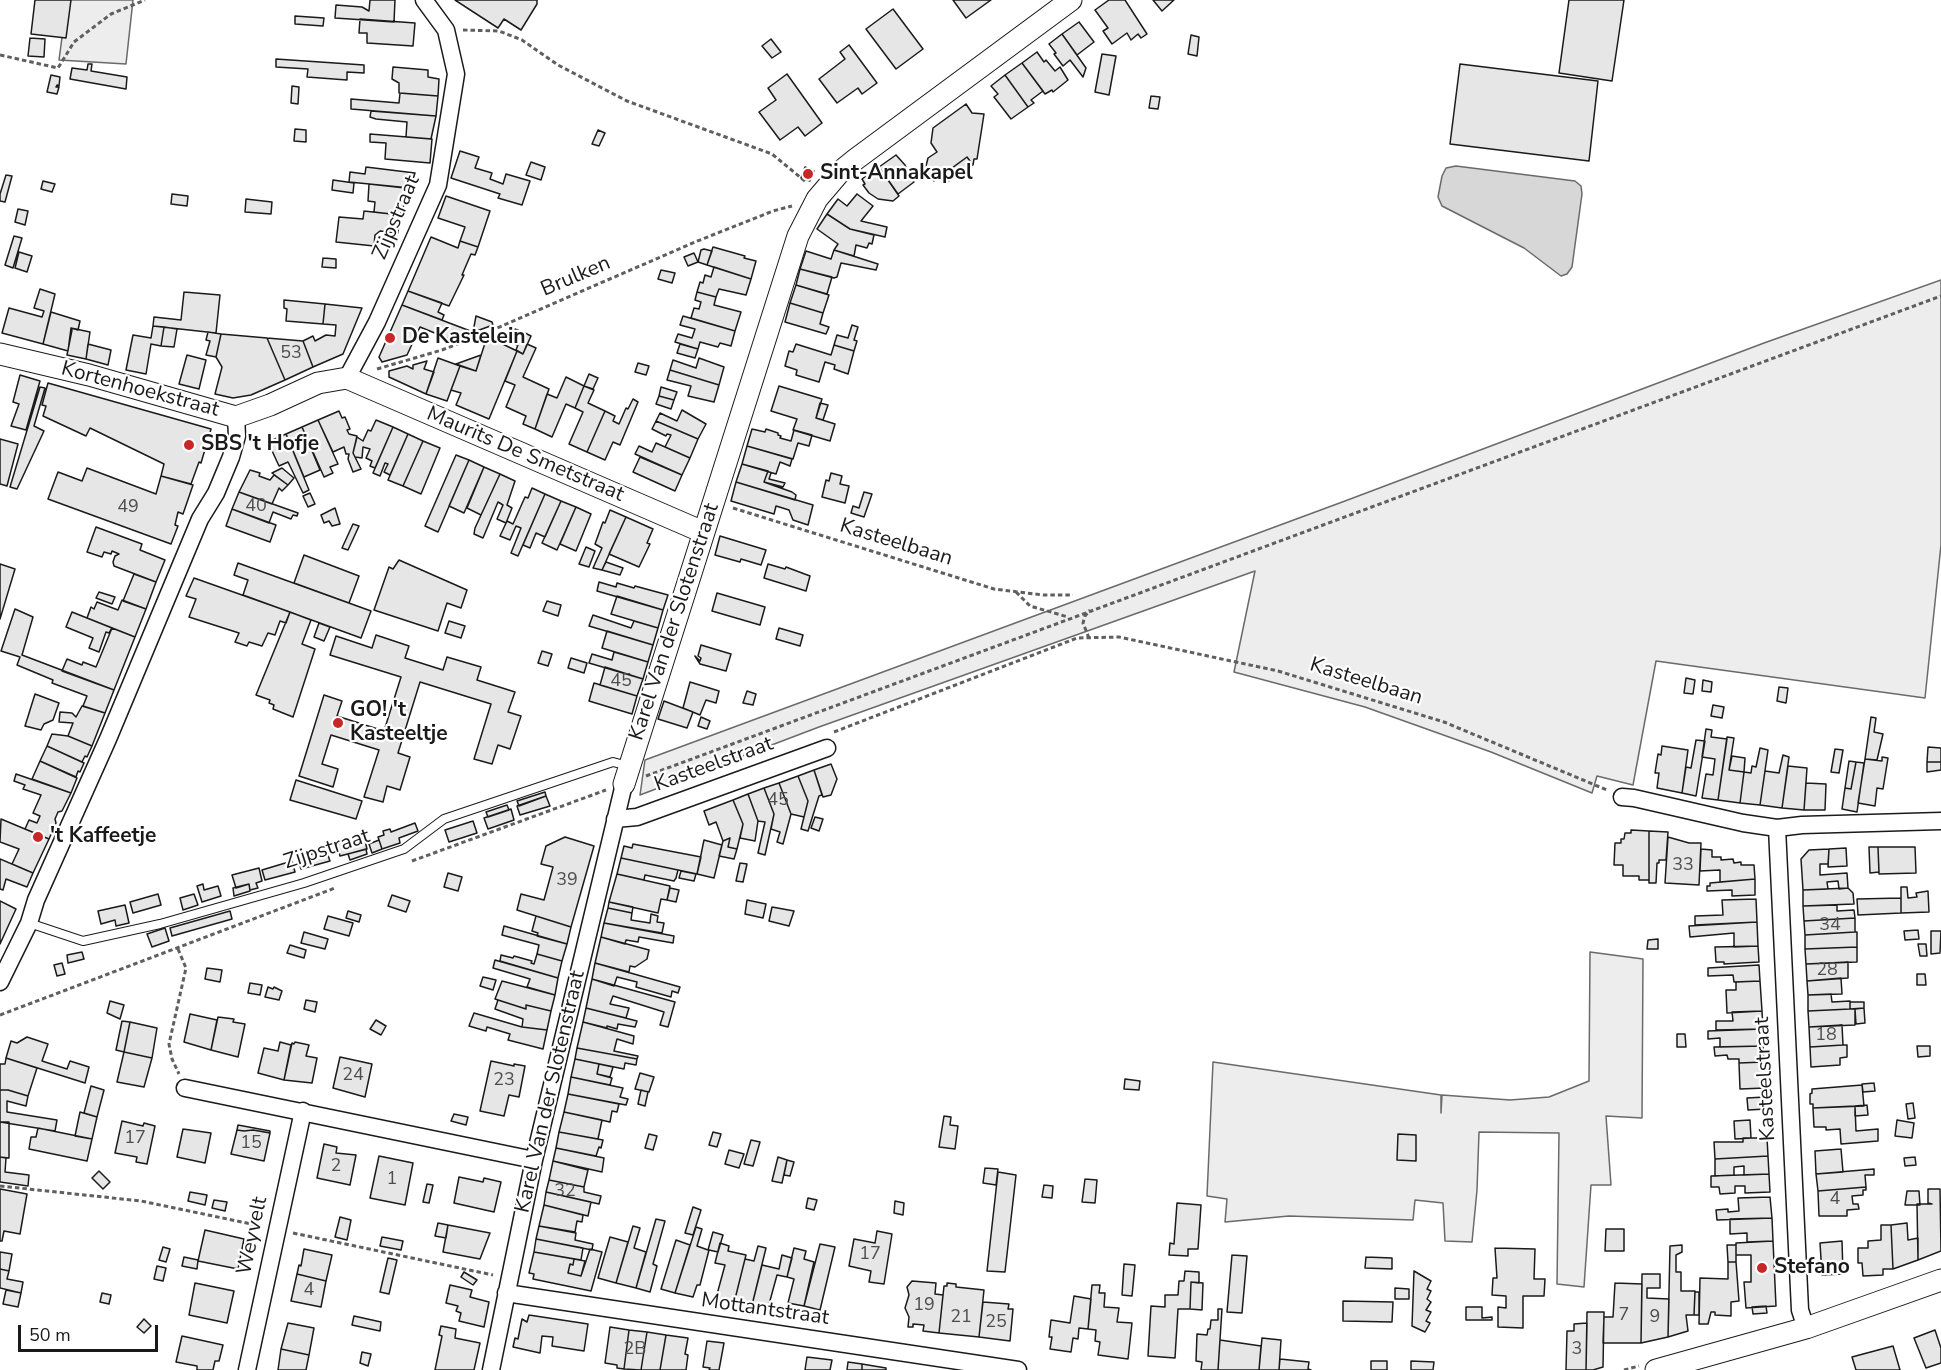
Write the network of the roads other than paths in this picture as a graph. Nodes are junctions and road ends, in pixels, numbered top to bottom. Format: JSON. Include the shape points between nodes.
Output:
{"nodes":[{"id":1,"x":424,"y":0,"type":"edge"},
{"id":2,"x":1071,"y":0,"type":"edge"},
{"id":3,"x":0,"y":354,"type":"edge"},
{"id":4,"x":347,"y":378,"type":"junction"},
{"id":5,"x":236,"y":417,"type":"junction"},
{"id":6,"x":703,"y":532,"type":"junction"},
{"id":7,"x":827,"y":748,"type":"road end"},
{"id":8,"x":626,"y":775,"type":"junction"},
{"id":9,"x":1622,"y":798,"type":"road end"},
{"id":10,"x":615,"y":819,"type":"junction"},
{"id":11,"x":1941,"y":821,"type":"edge"},
{"id":12,"x":1777,"y":828,"type":"junction"},
{"id":13,"x":28,"y":923,"type":"junction"},
{"id":14,"x":0,"y":982,"type":"edge"},
{"id":15,"x":185,"y":1088,"type":"road end"},
{"id":16,"x":303,"y":1111,"type":"junction"},
{"id":17,"x":534,"y":1160,"type":"junction"},
{"id":18,"x":1941,"y":1280,"type":"edge"},
{"id":19,"x":508,"y":1286,"type":"junction"},
{"id":20,"x":1806,"y":1328,"type":"junction"},
{"id":21,"x":247,"y":1370,"type":"edge"},
{"id":22,"x":491,"y":1370,"type":"edge"},
{"id":23,"x":1018,"y":1370,"type":"edge"},
{"id":24,"x":1656,"y":1370,"type":"edge"}],
"edges":[{"from":1,"to":4,"type":"street","name":"Zijpstraat","via":[[446,30],[456,74],[438,185],[377,322]]},
{"from":2,"to":6,"type":"street","name":"Karel Van der Slotenstraat","via":[[856,159],[820,195],[798,236]]},
{"from":3,"to":5,"type":"street","name":"Kortenhoekstraat"},
{"from":4,"to":5,"type":"street","name":"Kortenhoekstraat","via":[[318,383]]},
{"from":4,"to":6,"type":"street","name":"Maurits De Smetstraat"},
{"from":5,"to":13,"type":"street","via":[[237,436],[231,457],[200,519]]},
{"from":6,"to":8,"type":"street","name":"Karel Van der Slotenstraat"},
{"from":7,"to":10,"type":"street","name":"Kasteelstraat","via":[[637,817]]},
{"from":8,"to":10,"type":"street","name":"Karel Van der Slotenstraat"},
{"from":8,"to":13,"type":"lane","name":"Zijpstraat","via":[[613,762],[444,819],[404,849],[304,883],[160,924],[83,941]]},
{"from":9,"to":12,"type":"street"},
{"from":10,"to":17,"type":"street","name":"Karel Van der Slotenstraat"},
{"from":11,"to":12,"type":"street"},
{"from":12,"to":20,"type":"street","name":"Kasteelstraat","via":[[1800,1310]]},
{"from":13,"to":14,"type":"street"},
{"from":15,"to":16,"type":"street"},
{"from":16,"to":17,"type":"street"},
{"from":16,"to":21,"type":"street","name":"Weyvelt"},
{"from":17,"to":19,"type":"street","name":"Karel Van der Slotenstraat"},
{"from":18,"to":20,"type":"street"},
{"from":19,"to":22,"type":"street","name":"Karel Van der Slotenstraat"},
{"from":19,"to":23,"type":"street","name":"Mottantstraat"},
{"from":20,"to":24,"type":"street"}]}
